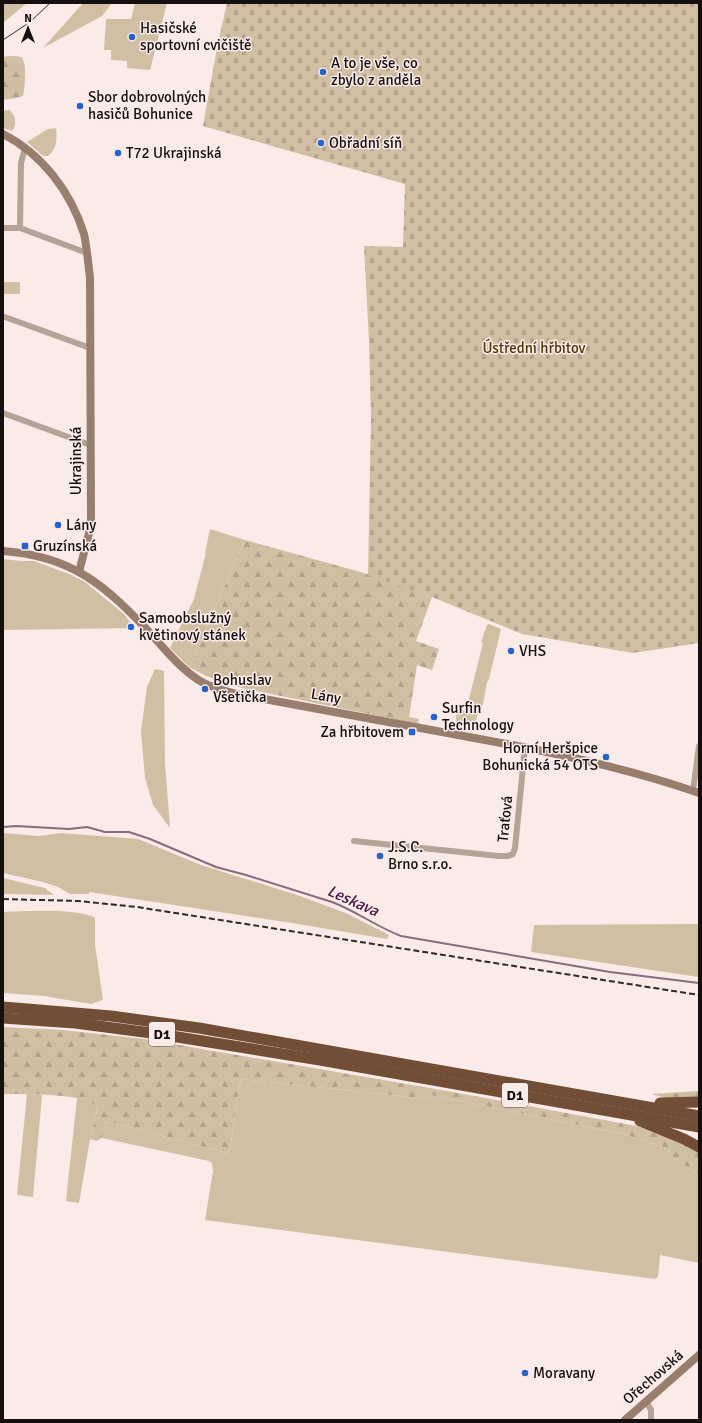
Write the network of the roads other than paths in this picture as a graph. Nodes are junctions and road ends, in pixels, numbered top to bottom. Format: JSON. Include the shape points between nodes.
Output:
{"nodes":[{"id":1,"x":3,"y":134,"type":"edge"},
{"id":2,"x":25,"y":148,"type":"junction"},
{"id":3,"x":3,"y":228,"type":"edge"},
{"id":4,"x":20,"y":228,"type":"junction"},
{"id":5,"x":87,"y":253,"type":"junction"},
{"id":6,"x":5,"y":317,"type":"dead end"},
{"id":7,"x":90,"y":348,"type":"junction"},
{"id":8,"x":3,"y":413,"type":"edge"},
{"id":9,"x":90,"y":445,"type":"junction"},
{"id":10,"x":3,"y":551,"type":"edge"},
{"id":11,"x":79,"y":572,"type":"junction"},
{"id":12,"x":699,"y":746,"type":"edge"},
{"id":13,"x":525,"y":747,"type":"junction"},
{"id":14,"x":696,"y":792,"type":"edge"},
{"id":15,"x":354,"y":842,"type":"dead end"},
{"id":16,"x":3,"y":1007,"type":"edge"},
{"id":17,"x":3,"y":1018,"type":"edge"},
{"id":18,"x":699,"y":1102,"type":"edge"},
{"id":19,"x":617,"y":1107,"type":"junction"},
{"id":20,"x":699,"y":1116,"type":"edge"},
{"id":21,"x":699,"y":1127,"type":"edge"},
{"id":22,"x":699,"y":1147,"type":"edge"},
{"id":23,"x":699,"y":1355,"type":"edge"},
{"id":24,"x":646,"y":1401,"type":"junction"},
{"id":25,"x":625,"y":1420,"type":"edge"},
{"id":26,"x":651,"y":1420,"type":"edge"}],
"edges":[{"from":1,"to":2,"type":"street","name":"Ukrajinská"},
{"from":2,"to":4,"type":"street","via":[[21,163]]},
{"from":2,"to":5,"type":"street","name":"Ukrajinská","via":[[45,166],[62,188],[84,235]]},
{"from":3,"to":4,"type":"street"},
{"from":4,"to":5,"type":"street"},
{"from":5,"to":7,"type":"street","name":"Ukrajinská","via":[[90,277]]},
{"from":6,"to":7,"type":"street"},
{"from":7,"to":9,"type":"street","name":"Ukrajinská"},
{"from":8,"to":9,"type":"street"},
{"from":9,"to":11,"type":"street","name":"Ukrajinská","via":[[90,526]]},
{"from":10,"to":11,"type":"street","name":"Lány","via":[[36,555]]},
{"from":11,"to":13,"type":"street","name":"Lány","via":[[116,598],[183,668],[200,681],[212,686],[242,695]]},
{"from":12,"to":14,"type":"street"},
{"from":13,"to":14,"type":"street","name":"Lány","via":[[618,769]]},
{"from":13,"to":15,"type":"street","name":"Traťová","via":[[513,854],[499,856]]},
{"from":16,"to":19,"type":"highway","number":"D1","via":[[111,1016],[199,1028]]},
{"from":17,"to":19,"type":"highway","number":"D1","via":[[75,1023],[160,1034]]},
{"from":18,"to":19,"type":"highway"},
{"from":19,"to":20,"type":"highway","number":"D1"},
{"from":19,"to":21,"type":"highway","number":"D1"},
{"from":19,"to":22,"type":"highway"},
{"from":23,"to":24,"type":"street","name":"Ořechovská"},
{"from":24,"to":25,"type":"street","name":"Ořechovská"},
{"from":24,"to":26,"type":"street","via":[[651,1410]]}]}
